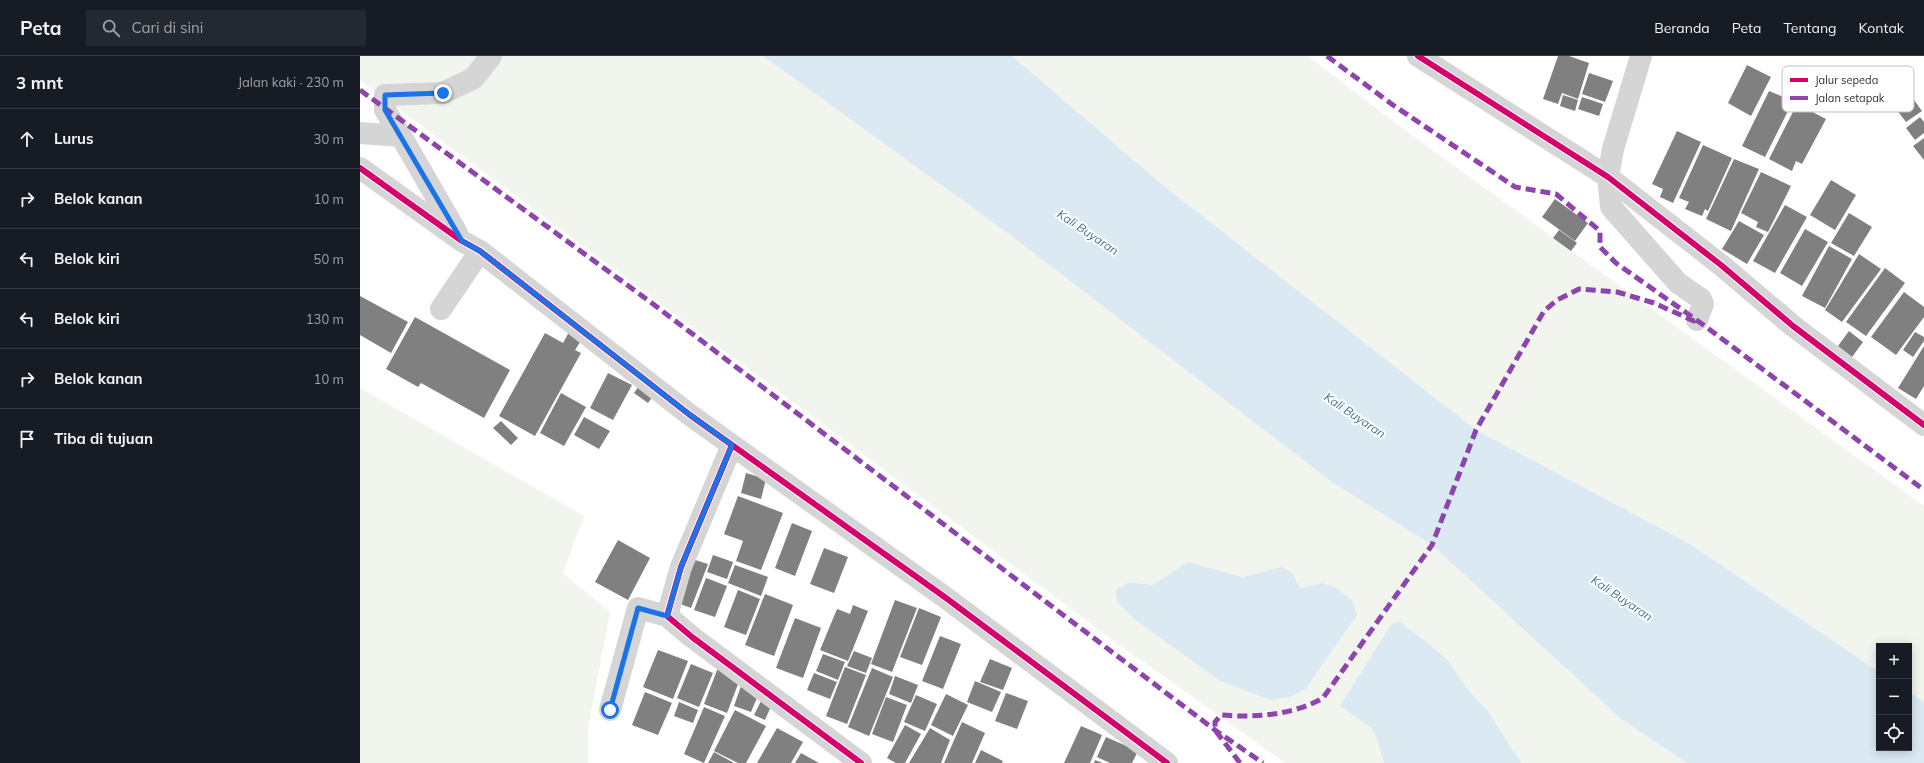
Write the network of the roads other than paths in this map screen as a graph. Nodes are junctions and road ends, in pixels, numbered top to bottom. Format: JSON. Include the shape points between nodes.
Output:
{"nodes":[{"id":1,"x":491,"y":56,"type":"edge"},
{"id":2,"x":1418,"y":56,"type":"edge"},
{"id":3,"x":1641,"y":56,"type":"edge"},
{"id":4,"x":360,"y":133,"type":"edge"},
{"id":5,"x":400,"y":136,"type":"junction"},
{"id":6,"x":360,"y":168,"type":"edge"},
{"id":7,"x":1608,"y":177,"type":"junction"},
{"id":8,"x":471,"y":246,"type":"junction"},
{"id":9,"x":442,"y":309,"type":"dead end"},
{"id":10,"x":1697,"y":320,"type":"dead end"},
{"id":11,"x":1924,"y":425,"type":"edge"},
{"id":12,"x":732,"y":445,"type":"junction"},
{"id":13,"x":667,"y":616,"type":"junction"},
{"id":14,"x":610,"y":710,"type":"dead end"},
{"id":15,"x":861,"y":763,"type":"edge"},
{"id":16,"x":1167,"y":763,"type":"edge"}],
"edges":[{"from":1,"to":5,"type":"street","via":[[474,78],[443,93],[385,95],[385,110]]},
{"from":2,"to":7,"type":"street"},
{"from":3,"to":7,"type":"street","via":[[1615,142]]},
{"from":4,"to":5,"type":"street"},
{"from":5,"to":8,"type":"street"},
{"from":6,"to":8,"type":"street"},
{"from":7,"to":10,"type":"street","via":[[1611,207],[1678,283],[1701,299],[1703,304]]},
{"from":7,"to":11,"type":"street","via":[[1721,265],[1793,326]]},
{"from":8,"to":9,"type":"street"},
{"from":8,"to":12,"type":"street"},
{"from":12,"to":13,"type":"street","via":[[681,567]]},
{"from":12,"to":16,"type":"street","via":[[946,598]]},
{"from":13,"to":14,"type":"street","via":[[638,608]]},
{"from":13,"to":15,"type":"street"}]}
